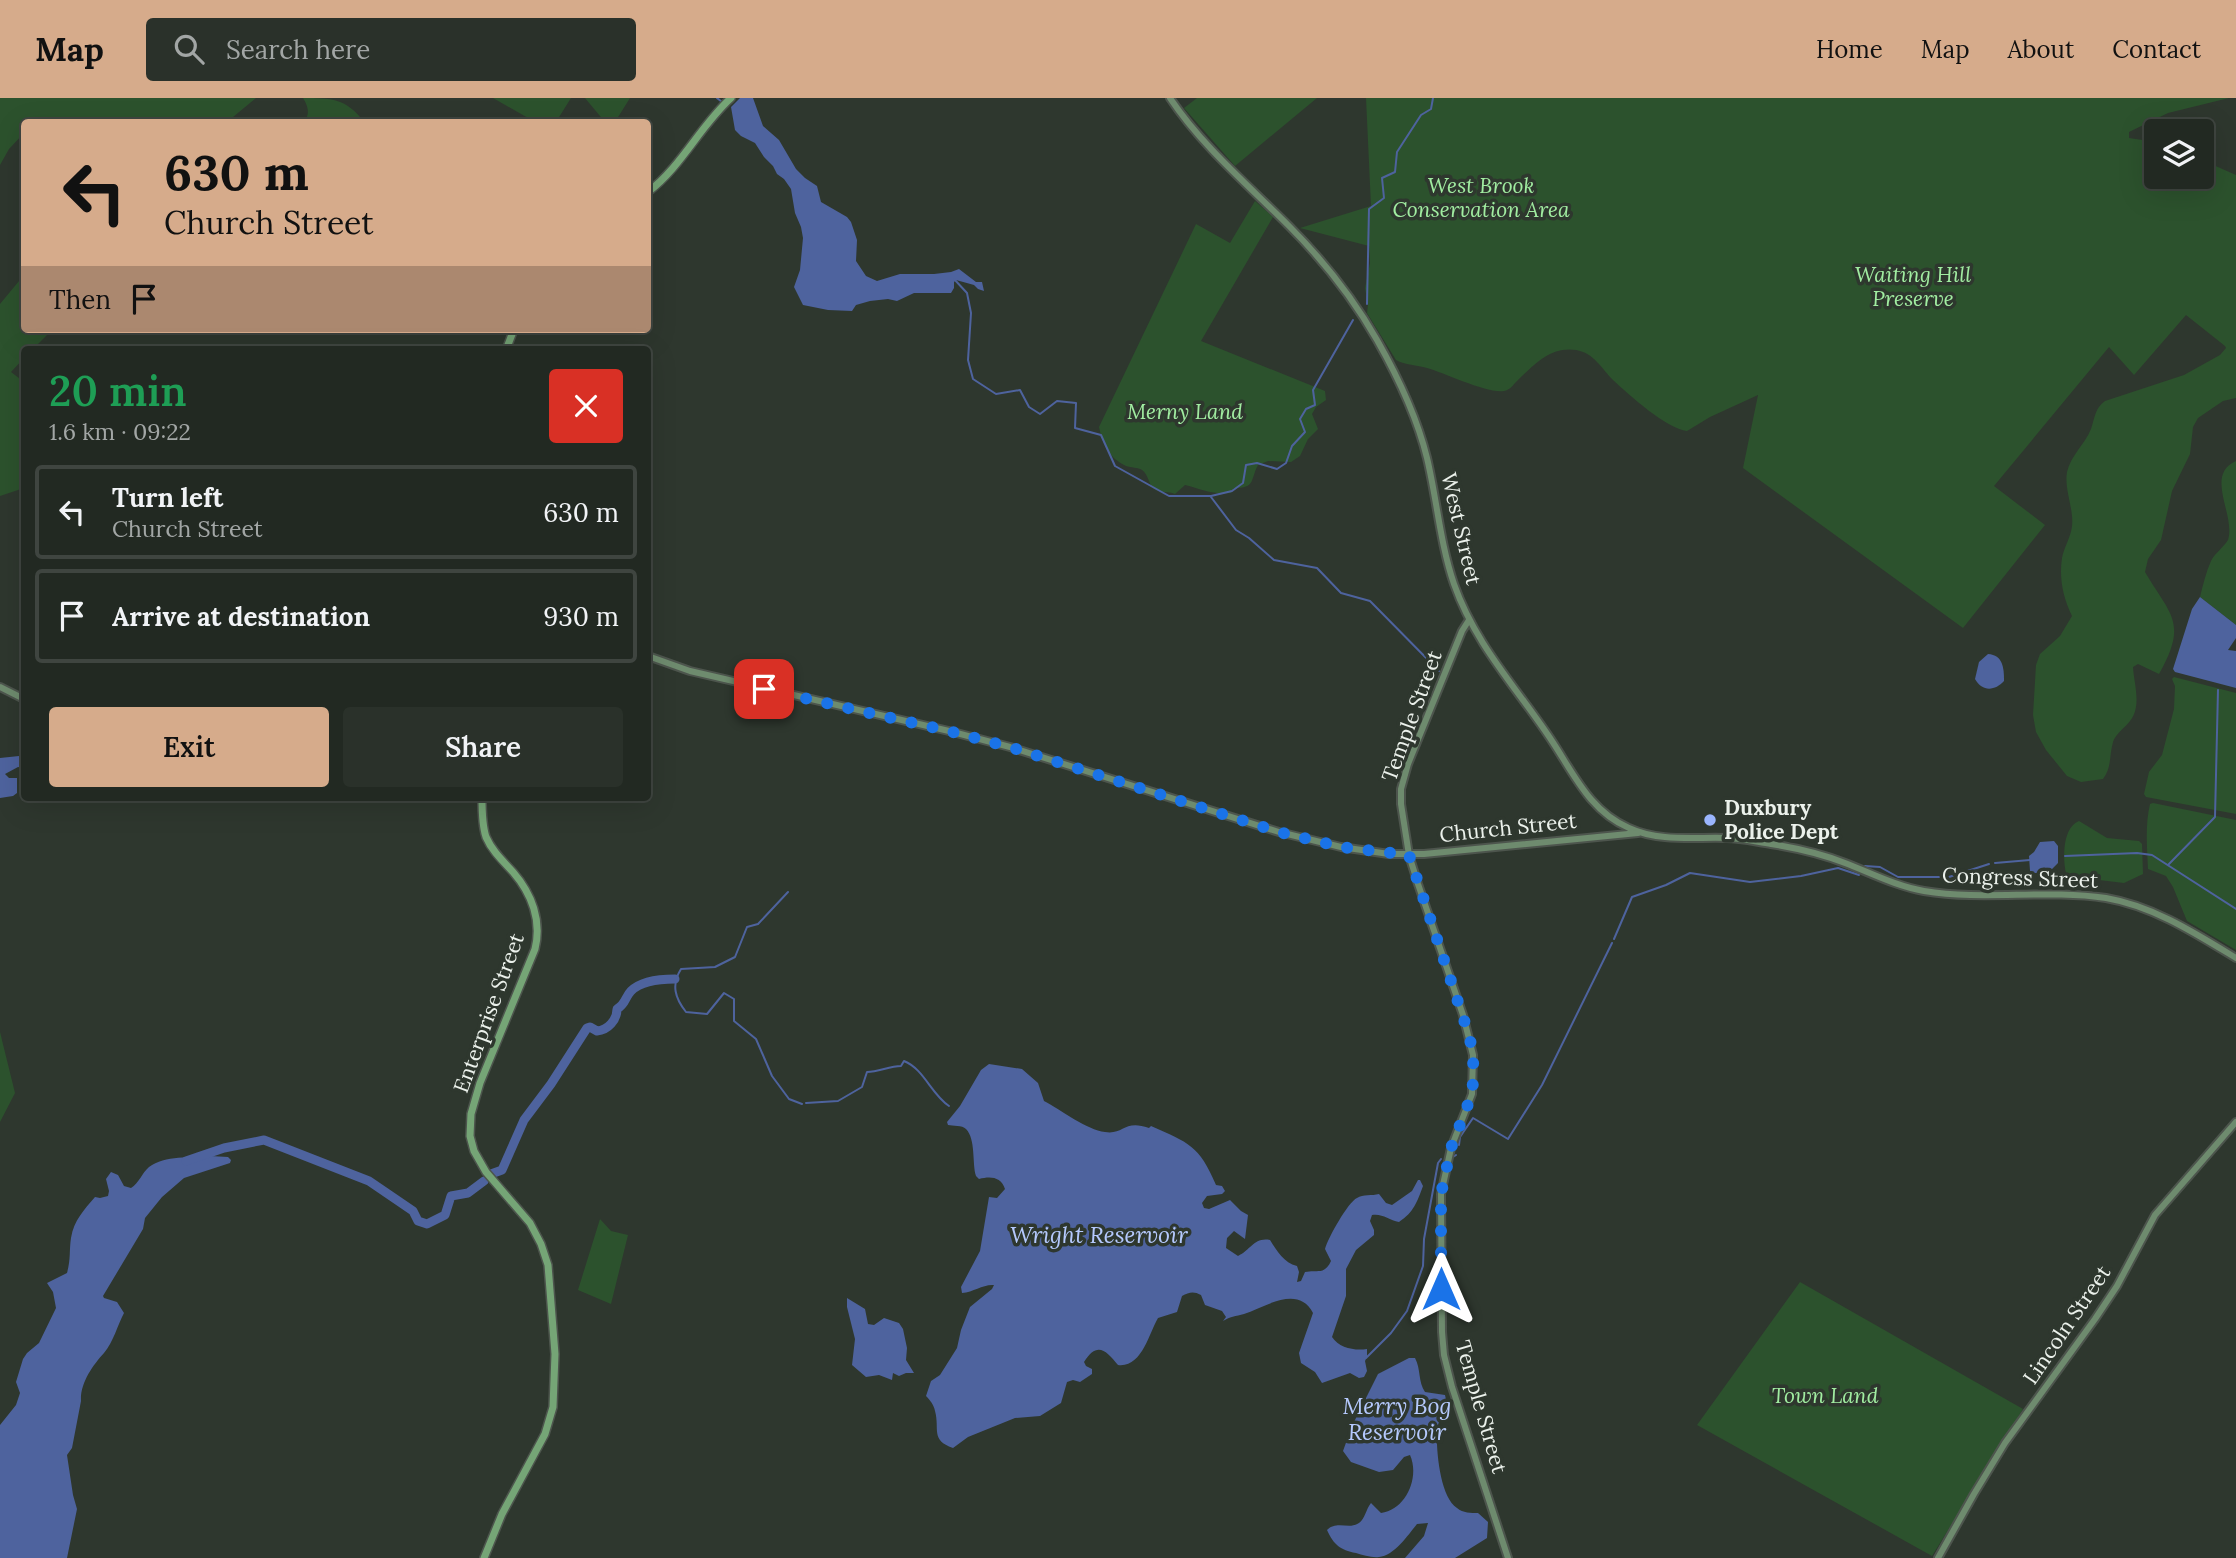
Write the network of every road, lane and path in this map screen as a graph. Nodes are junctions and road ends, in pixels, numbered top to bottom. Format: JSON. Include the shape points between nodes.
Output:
{"nodes":[{"id":1,"x":731,"y":98,"type":"edge"},
{"id":2,"x":1170,"y":98,"type":"edge"},
{"id":3,"x":651,"y":189,"type":"edge"},
{"id":4,"x":1469,"y":620,"type":"junction"},
{"id":5,"x":651,"y":657,"type":"edge"},
{"id":6,"x":0,"y":687,"type":"edge"},
{"id":7,"x":21,"y":698,"type":"edge"},
{"id":8,"x":482,"y":801,"type":"edge"},
{"id":9,"x":1609,"y":817,"type":"junction"},
{"id":10,"x":1643,"y":833,"type":"junction"},
{"id":11,"x":1614,"y":834,"type":"junction"},
{"id":12,"x":1409,"y":855,"type":"junction"},
{"id":13,"x":1874,"y":875,"type":"joint"},
{"id":14,"x":2236,"y":958,"type":"edge"},
{"id":15,"x":2236,"y":1122,"type":"edge"},
{"id":16,"x":484,"y":1558,"type":"edge"},
{"id":17,"x":1508,"y":1558,"type":"edge"},
{"id":18,"x":1938,"y":1558,"type":"edge"}],
"edges":[{"from":1,"to":3,"type":"main road"},
{"from":2,"to":4,"type":"main road","name":"West Street","via":[[1215,153],[1320,258],[1378,342],[1419,430],[1443,547]]},
{"from":4,"to":9,"type":"main road","name":"West Street","via":[[1575,779]]},
{"from":4,"to":12,"type":"main road","name":"Temple Street","via":[[1404,778],[1401,804]]},
{"from":5,"to":12,"type":"main road","name":"Church Street","via":[[1010,747],[1279,832],[1341,847]]},
{"from":6,"to":7,"type":"main road"},
{"from":8,"to":16,"type":"main road","name":"Enterprise Street","via":[[487,838],[525,888],[536,914],[538,934],[480,1083],[470,1136],[486,1172],[526,1217],[541,1244],[551,1283],[555,1354],[548,1427]]},
{"from":9,"to":10,"type":"main road","name":"West Street"},
{"from":9,"to":11,"type":"main road"},
{"from":10,"to":11,"type":"main road","name":"Church Street"},
{"from":10,"to":13,"type":"main road","name":"West Street","via":[[1784,846]]},
{"from":11,"to":12,"type":"main road","name":"Church Street"},
{"from":12,"to":17,"type":"main road","name":"Temple Street","via":[[1473,1055],[1472,1094],[1451,1148],[1441,1194],[1442,1332],[1452,1387]]},
{"from":13,"to":14,"type":"main road","name":"Congress Street","via":[[1952,894],[2076,895],[2125,902],[2168,919]]},
{"from":15,"to":18,"type":"main road","name":"Lincoln Street","via":[[2155,1215],[2094,1321],[1999,1453]]}]}
